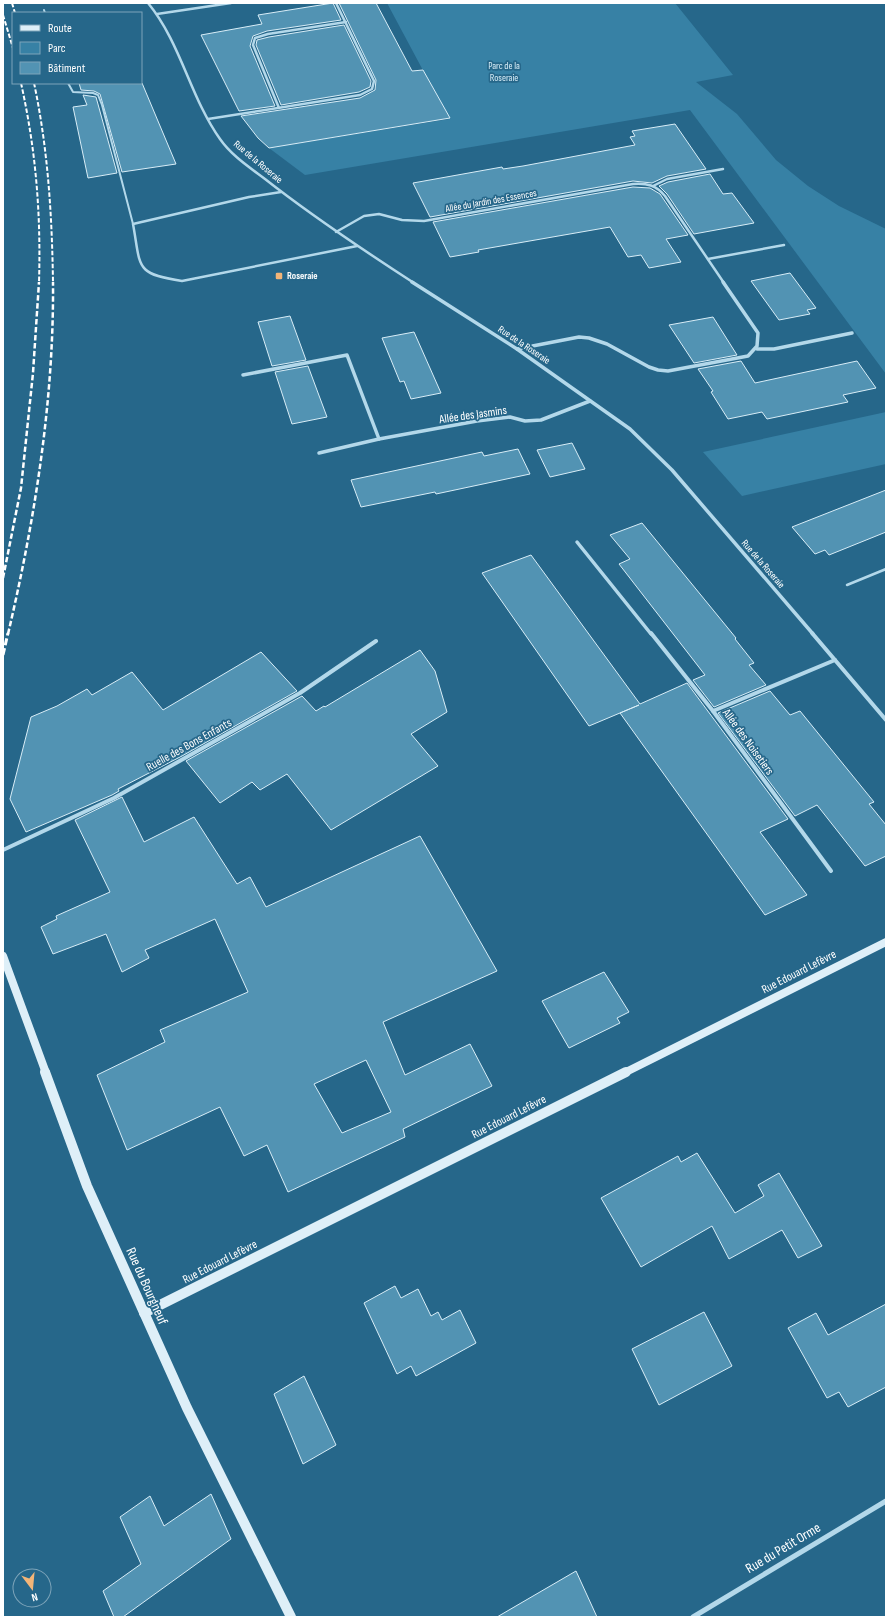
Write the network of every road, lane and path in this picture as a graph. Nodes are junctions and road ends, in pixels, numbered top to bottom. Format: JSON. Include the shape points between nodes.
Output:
{"nodes":[{"id":1,"x":148,"y":3,"type":"edge"},
{"id":2,"x":231,"y":3,"type":"edge"},
{"id":3,"x":336,"y":3,"type":"edge"},
{"id":4,"x":157,"y":14,"type":"junction"},
{"id":5,"x":346,"y":22,"type":"junction"},
{"id":6,"x":69,"y":84,"type":"edge"},
{"id":7,"x":279,"y":108,"type":"junction"},
{"id":8,"x":208,"y":119,"type":"junction"},
{"id":9,"x":723,"y":169,"type":"dead end"},
{"id":10,"x":652,"y":186,"type":"junction"},
{"id":11,"x":281,"y":192,"type":"junction"},
{"id":12,"x":133,"y":224,"type":"junction"},
{"id":13,"x":336,"y":232,"type":"junction"},
{"id":14,"x":784,"y":245,"type":"dead end"},
{"id":15,"x":357,"y":246,"type":"junction"},
{"id":16,"x":708,"y":259,"type":"junction"},
{"id":17,"x":852,"y":333,"type":"dead end"},
{"id":18,"x":517,"y":349,"type":"junction"},
{"id":19,"x":757,"y":349,"type":"junction"},
{"id":20,"x":243,"y":375,"type":"dead end"},
{"id":21,"x":590,"y":401,"type":"junction"},
{"id":22,"x":379,"y":439,"type":"junction"},
{"id":23,"x":319,"y":453,"type":"dead end"},
{"id":24,"x":577,"y":542,"type":"dead end"},
{"id":25,"x":886,"y":569,"type":"edge"},
{"id":26,"x":847,"y":585,"type":"dead end"},
{"id":27,"x":376,"y":641,"type":"dead end"},
{"id":28,"x":835,"y":660,"type":"junction"},
{"id":29,"x":713,"y":711,"type":"junction"},
{"id":30,"x":886,"y":720,"type":"edge"},
{"id":31,"x":3,"y":850,"type":"edge"},
{"id":32,"x":831,"y":871,"type":"dead end"},
{"id":33,"x":886,"y":942,"type":"edge"},
{"id":34,"x":3,"y":956,"type":"edge"},
{"id":35,"x":144,"y":1313,"type":"junction"},
{"id":36,"x":886,"y":1501,"type":"edge"},
{"id":37,"x":291,"y":1617,"type":"edge"},
{"id":38,"x":693,"y":1617,"type":"edge"}],
"edges":[{"from":1,"to":4,"type":"street","name":"Rue de la Roseraie"},
{"from":2,"to":4,"type":"street"},
{"from":3,"to":5,"type":"street"},
{"from":4,"to":8,"type":"street","name":"Rue de la Roseraie"},
{"from":5,"to":7,"type":"street","via":[[255,38],[253,45]]},
{"from":5,"to":7,"type":"street","via":[[374,81],[372,89],[360,95]]},
{"from":6,"to":12,"type":"lane","via":[[73,92],[98,95]]},
{"from":7,"to":8,"type":"street"},
{"from":8,"to":11,"type":"street","name":"Rue de la Roseraie","via":[[220,140],[240,160]]},
{"from":9,"to":10,"type":"street","name":"Allée du Jardin des Essences","via":[[667,179]]},
{"from":10,"to":13,"type":"street","name":"Allée du Jardin des Essences","via":[[633,184],[424,221],[402,220],[379,214],[364,216]]},
{"from":10,"to":16,"type":"street","via":[[659,188]]},
{"from":11,"to":12,"type":"street"},
{"from":11,"to":13,"type":"street","name":"Rue de la Roseraie"},
{"from":12,"to":15,"type":"street","via":[[141,265],[146,272],[160,278],[182,280]]},
{"from":13,"to":15,"type":"street","name":"Rue de la Roseraie"},
{"from":14,"to":16,"type":"street"},
{"from":15,"to":18,"type":"street","name":"Rue de la Roseraie"},
{"from":16,"to":19,"type":"street","via":[[758,333]]},
{"from":17,"to":19,"type":"street","via":[[774,349]]},
{"from":18,"to":19,"type":"street","via":[[579,337],[589,338],[601,341],[649,367],[668,371],[748,356]]},
{"from":18,"to":21,"type":"street","name":"Rue de la Roseraie"},
{"from":20,"to":22,"type":"street","via":[[347,355]]},
{"from":21,"to":22,"type":"street","name":"Allée des Jasmins","via":[[541,420],[525,421],[510,417],[477,420]]},
{"from":21,"to":28,"type":"street","name":"Rue de la Roseraie","via":[[630,429],[672,470]]},
{"from":22,"to":23,"type":"street","name":"Allée des Jasmins"},
{"from":24,"to":29,"type":"street"},
{"from":25,"to":26,"type":"lane"},
{"from":27,"to":31,"type":"street","name":"Ruelle des Bons Enfants","via":[[300,694],[114,798]]},
{"from":28,"to":29,"type":"street","name":"Allée des Noisetiers"},
{"from":28,"to":30,"type":"street","name":"Rue de la Roseraie"},
{"from":29,"to":32,"type":"street","name":"Allée des Noisetiers"},
{"from":33,"to":35,"type":"street","name":"Rue Edouard Lefèvre"},
{"from":34,"to":35,"type":"street","name":"Rue du Bourgneuf","via":[[87,1186]]},
{"from":35,"to":37,"type":"street","name":"Rue du Bourgneuf","via":[[187,1408]]},
{"from":36,"to":38,"type":"street","name":"Rue du Petit Orme"}]}
